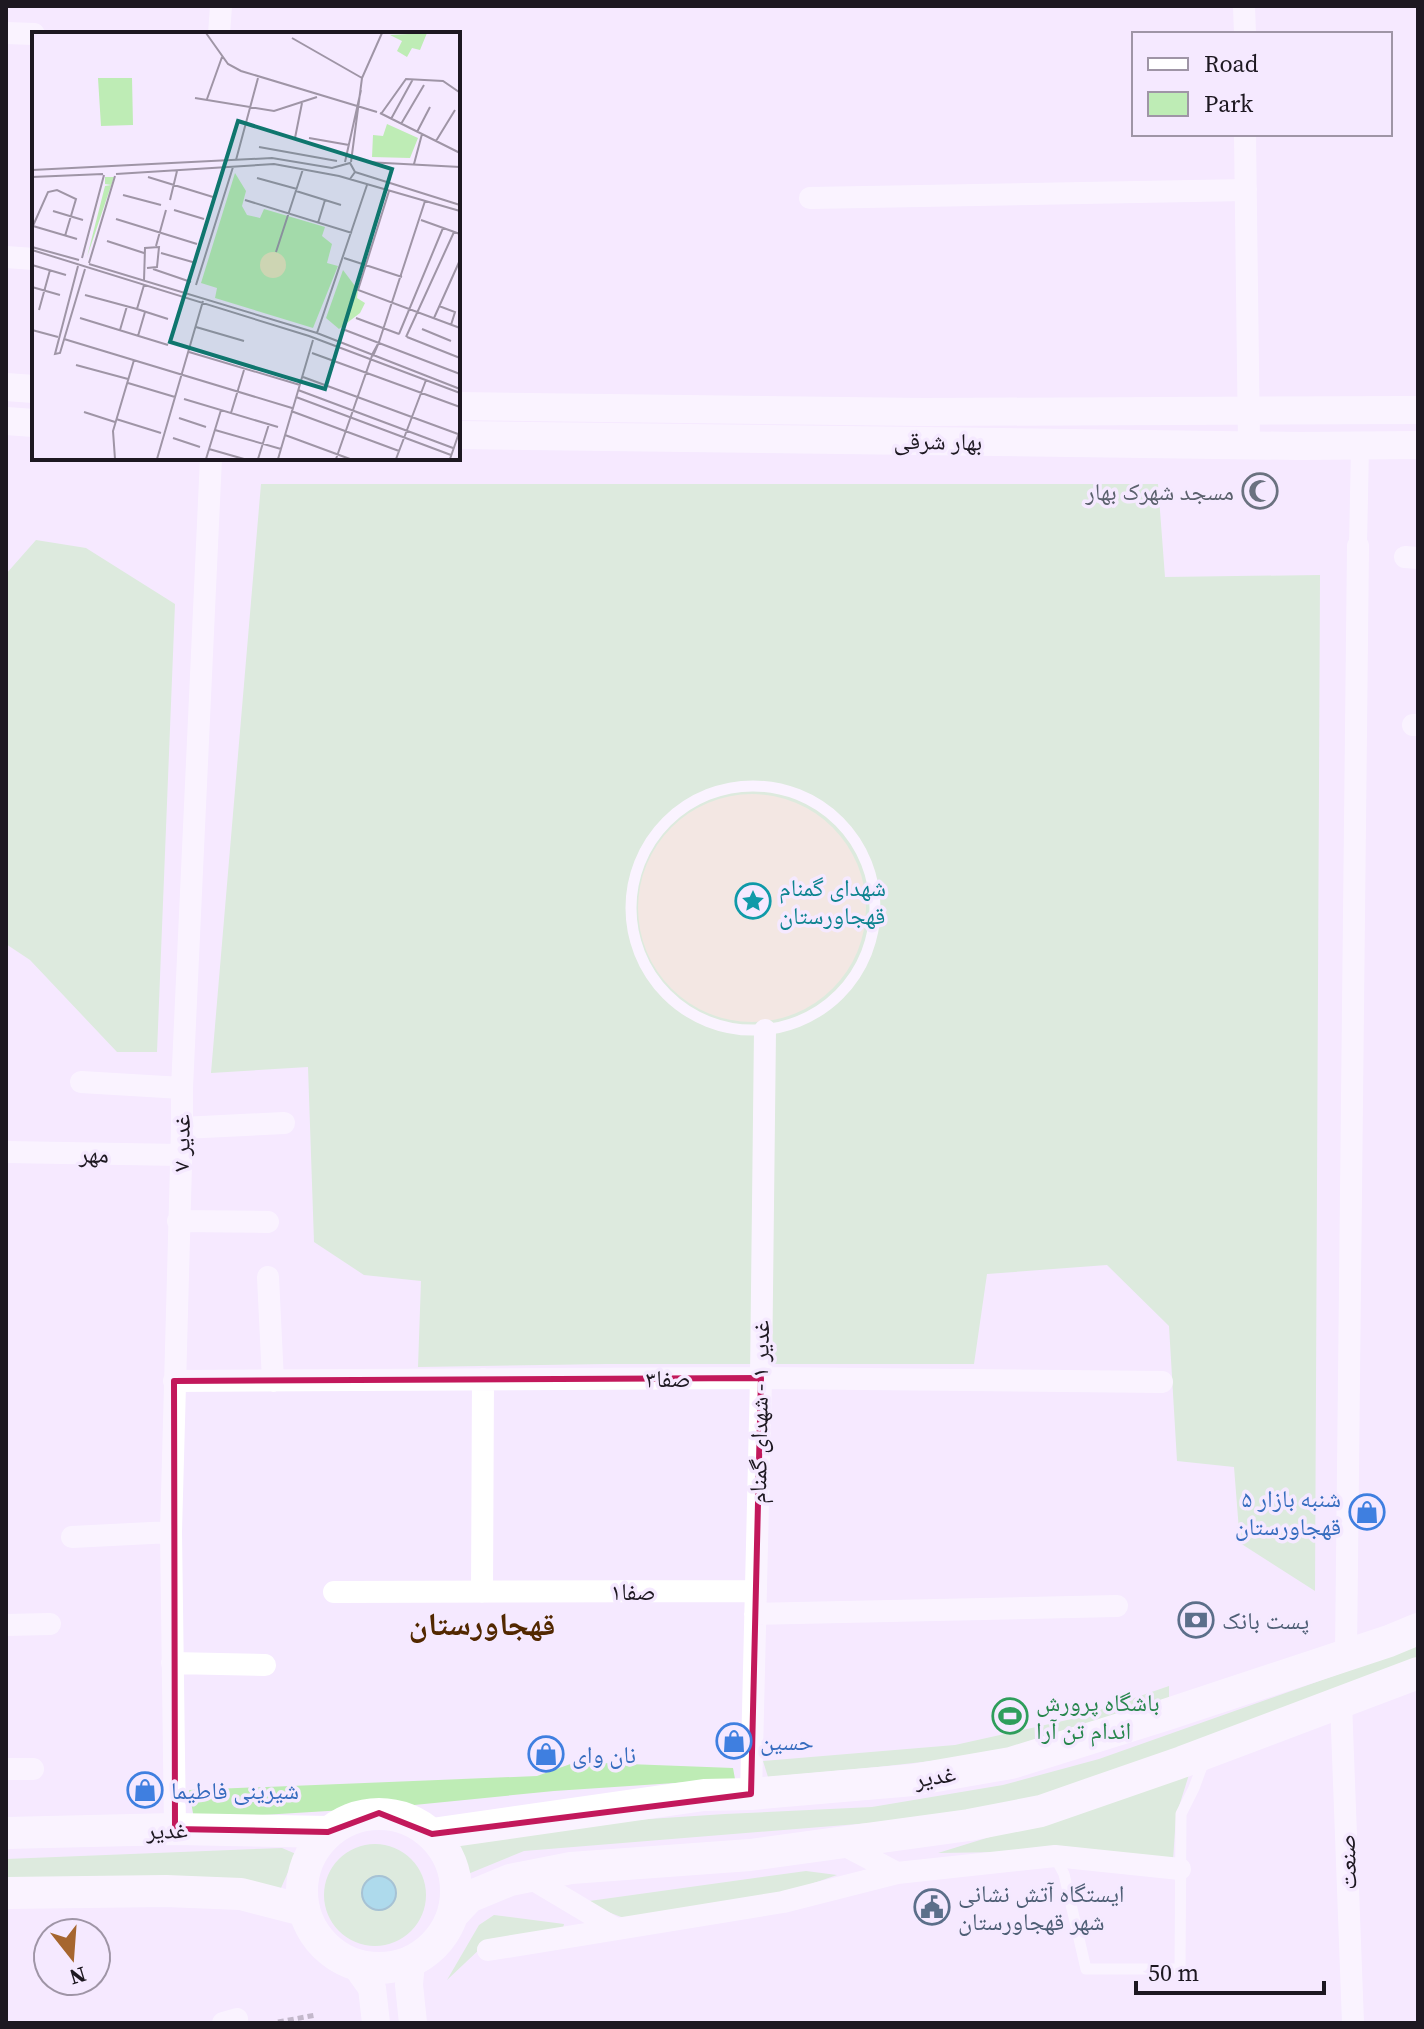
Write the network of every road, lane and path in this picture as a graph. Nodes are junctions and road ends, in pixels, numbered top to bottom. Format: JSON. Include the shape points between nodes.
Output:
{"nodes":[{"id":1,"x":221,"y":6,"type":"edge"},
{"id":2,"x":1244,"y":6,"type":"edge"},
{"id":3,"x":219,"y":32,"type":"edge"},
{"id":4,"x":1245,"y":32,"type":"edge"},
{"id":5,"x":6,"y":33,"type":"edge"},
{"id":6,"x":32,"y":34,"type":"edge"},
{"id":7,"x":1245,"y":136,"type":"edge"},
{"id":8,"x":1246,"y":190,"type":"junction"},
{"id":9,"x":810,"y":198,"type":"dead end"},
{"id":10,"x":6,"y":257,"type":"edge"},
{"id":11,"x":32,"y":259,"type":"edge"},
{"id":12,"x":6,"y":387,"type":"edge"},
{"id":13,"x":32,"y":389,"type":"edge"},
{"id":14,"x":460,"y":406,"type":"edge"},
{"id":15,"x":1418,"y":410,"type":"edge"},
{"id":16,"x":1248,"y":411,"type":"junction"},
{"id":17,"x":6,"y":421,"type":"edge"},
{"id":18,"x":32,"y":423,"type":"edge"},
{"id":19,"x":460,"y":435,"type":"edge"},
{"id":20,"x":1249,"y":445,"type":"junction"},
{"id":21,"x":1418,"y":445,"type":"edge"},
{"id":22,"x":1360,"y":446,"type":"junction"},
{"id":23,"x":211,"y":460,"type":"edge"},
{"id":24,"x":1358,"y":546,"type":"joint"},
{"id":25,"x":765,"y":1030,"type":"junction"},
{"id":26,"x":81,"y":1082,"type":"dead end"},
{"id":27,"x":182,"y":1088,"type":"junction"},
{"id":28,"x":284,"y":1123,"type":"dead end"},
{"id":29,"x":182,"y":1128,"type":"junction"},
{"id":30,"x":6,"y":1152,"type":"edge"},
{"id":31,"x":181,"y":1155,"type":"junction"},
{"id":32,"x":178,"y":1221,"type":"junction"},
{"id":33,"x":268,"y":1222,"type":"dead end"},
{"id":34,"x":268,"y":1277,"type":"dead end"},
{"id":35,"x":761,"y":1378,"type":"junction"},
{"id":36,"x":483,"y":1379,"type":"junction"},
{"id":37,"x":174,"y":1381,"type":"junction"},
{"id":38,"x":273,"y":1381,"type":"junction"},
{"id":39,"x":1162,"y":1382,"type":"dead end"},
{"id":40,"x":171,"y":1532,"type":"junction"},
{"id":41,"x":72,"y":1537,"type":"dead end"},
{"id":42,"x":755,"y":1591,"type":"junction"},
{"id":43,"x":334,"y":1592,"type":"dead end"},
{"id":44,"x":482,"y":1592,"type":"junction"},
{"id":45,"x":1117,"y":1606,"type":"dead end"},
{"id":46,"x":755,"y":1614,"type":"junction"},
{"id":47,"x":50,"y":1624,"type":"dead end"},
{"id":48,"x":6,"y":1625,"type":"edge"},
{"id":49,"x":1418,"y":1629,"type":"edge"},
{"id":50,"x":1346,"y":1655,"type":"junction"},
{"id":51,"x":172,"y":1663,"type":"junction"},
{"id":52,"x":265,"y":1665,"type":"dead end"},
{"id":53,"x":1418,"y":1673,"type":"edge"},
{"id":54,"x":1341,"y":1702,"type":"junction"},
{"id":55,"x":1207,"y":1753,"type":"junction"},
{"id":56,"x":6,"y":1769,"type":"edge"},
{"id":57,"x":33,"y":1769,"type":"dead end"},
{"id":58,"x":751,"y":1794,"type":"junction"},
{"id":59,"x":175,"y":1829,"type":"junction"},
{"id":60,"x":328,"y":1832,"type":"junction"},
{"id":61,"x":6,"y":1833,"type":"edge"},
{"id":62,"x":432,"y":1834,"type":"junction"},
{"id":63,"x":840,"y":1843,"type":"junction"},
{"id":64,"x":1055,"y":1856,"type":"junction"},
{"id":65,"x":1180,"y":1869,"type":"junction"},
{"id":66,"x":897,"y":1873,"type":"junction"},
{"id":67,"x":527,"y":1876,"type":"junction"},
{"id":68,"x":6,"y":1893,"type":"edge"},
{"id":69,"x":303,"y":1910,"type":"junction"},
{"id":70,"x":453,"y":1914,"type":"junction"},
{"id":71,"x":616,"y":1929,"type":"junction"},
{"id":72,"x":488,"y":1950,"type":"dead end"},
{"id":73,"x":411,"y":1961,"type":"junction"},
{"id":74,"x":355,"y":1964,"type":"junction"},
{"id":75,"x":316,"y":2015,"type":"dead end"},
{"id":76,"x":278,"y":2022,"type":"edge"},
{"id":77,"x":376,"y":2023,"type":"edge"},
{"id":78,"x":413,"y":2023,"type":"edge"},
{"id":79,"x":1353,"y":2023,"type":"edge"}],
"edges":[{"from":1,"to":3,"type":"street"},
{"from":2,"to":4,"type":"street"},
{"from":5,"to":6,"type":"street"},
{"from":7,"to":8,"type":"street"},
{"from":8,"to":9,"type":"street"},
{"from":8,"to":16,"type":"street"},
{"from":10,"to":11,"type":"street"},
{"from":12,"to":13,"type":"street"},
{"from":14,"to":16,"type":"street","name":"بهار شرقی"},
{"from":15,"to":16,"type":"street","name":"بهار شرقی"},
{"from":16,"to":20,"type":"street"},
{"from":17,"to":18,"type":"street"},
{"from":19,"to":20,"type":"street","name":"بهار شرقی"},
{"from":20,"to":22,"type":"street","name":"بهار شرقی"},
{"from":21,"to":22,"type":"street","name":"بهار شرقی"},
{"from":22,"to":24,"type":"street"},
{"from":23,"to":27,"type":"street","name":"غدیر ۷"},
{"from":24,"to":50,"type":"street"},
{"from":25,"to":25,"type":"lane","via":[[819,1011],[858,971],[870,945],[874,888],[866,861],[833,815],[783,790],[755,786],[699,798],[655,834],[636,872],[630,914],[645,968],[684,1010],[737,1029]]},
{"from":25,"to":35,"type":"street","name":"غدیر ۱ - شهدای گمنام"},
{"from":26,"to":27,"type":"street"},
{"from":27,"to":29,"type":"street","name":"غدیر ۷"},
{"from":28,"to":29,"type":"street"},
{"from":29,"to":31,"type":"street","name":"غدیر ۷"},
{"from":30,"to":31,"type":"street","name":"مهر"},
{"from":31,"to":32,"type":"street","name":"غدیر ۷"},
{"from":32,"to":33,"type":"street"},
{"from":32,"to":37,"type":"street","name":"غدیر ۷"},
{"from":34,"to":38,"type":"street"},
{"from":35,"to":36,"type":"street","name":"صفا۳"},
{"from":35,"to":39,"type":"street","name":"صفا۳"},
{"from":35,"to":42,"type":"street","name":"غدیر ۱ - شهدای گمنام"},
{"from":36,"to":38,"type":"street","name":"صفا۳"},
{"from":36,"to":44,"type":"street"},
{"from":37,"to":38,"type":"street","name":"صفا۳"},
{"from":37,"to":40,"type":"street","name":"غدیر ۷"},
{"from":40,"to":41,"type":"street"},
{"from":40,"to":51,"type":"street","name":"غدیر ۷"},
{"from":42,"to":44,"type":"street","name":"صفا۱"},
{"from":42,"to":46,"type":"street","name":"غدیر ۱ - شهدای گمنام"},
{"from":43,"to":44,"type":"street","name":"صفا۱"},
{"from":45,"to":46,"type":"street"},
{"from":46,"to":58,"type":"street","name":"غدیر ۱ - شهدای گمنام"},
{"from":47,"to":48,"type":"street"},
{"from":49,"to":50,"type":"main road","name":"غدیر"},
{"from":50,"to":58,"type":"main road","name":"غدیر","via":[[1011,1763],[913,1780]]},
{"from":51,"to":52,"type":"street"},
{"from":51,"to":59,"type":"street","name":"غدیر ۷"},
{"from":53,"to":54,"type":"main road"},
{"from":54,"to":55,"type":"main road"},
{"from":54,"to":79,"type":"street","name":"صنعت"},
{"from":55,"to":63,"type":"main road","via":[[1041,1811]]},
{"from":55,"to":65,"type":"lane","via":[[1181,1814]]},
{"from":56,"to":57,"type":"street"},
{"from":58,"to":62,"type":"main road","name":"غدیر","via":[[704,1795]]},
{"from":59,"to":60,"type":"main road","name":"غدیر"},
{"from":59,"to":61,"type":"main road","name":"غدیر"},
{"from":60,"to":62,"type":"main road","via":[[360,1815],[379,1813],[397,1815]]},
{"from":60,"to":69,"type":"main road","via":[[307,1860]]},
{"from":62,"to":70,"type":"main road","via":[[454,1871]]},
{"from":63,"to":66,"type":"street"},
{"from":63,"to":67,"type":"main road"},
{"from":64,"to":65,"type":"street"},
{"from":64,"to":65,"type":"lane","via":[[1086,1969],[1180,1969]]},
{"from":64,"to":66,"type":"street"},
{"from":66,"to":71,"type":"street","via":[[783,1902]]},
{"from":67,"to":70,"type":"main road","via":[[469,1897]]},
{"from":67,"to":71,"type":"street"},
{"from":68,"to":69,"type":"main road","via":[[231,1893]]},
{"from":69,"to":74,"type":"main road","via":[[317,1938]]},
{"from":70,"to":73,"type":"main road","via":[[437,1942]]},
{"from":71,"to":72,"type":"street"},
{"from":73,"to":74,"type":"main road","via":[[393,1967]]},
{"from":73,"to":78,"type":"street"},
{"from":74,"to":77,"type":"street","via":[[372,1988]]},
{"from":75,"to":76,"type":"path"}]}
